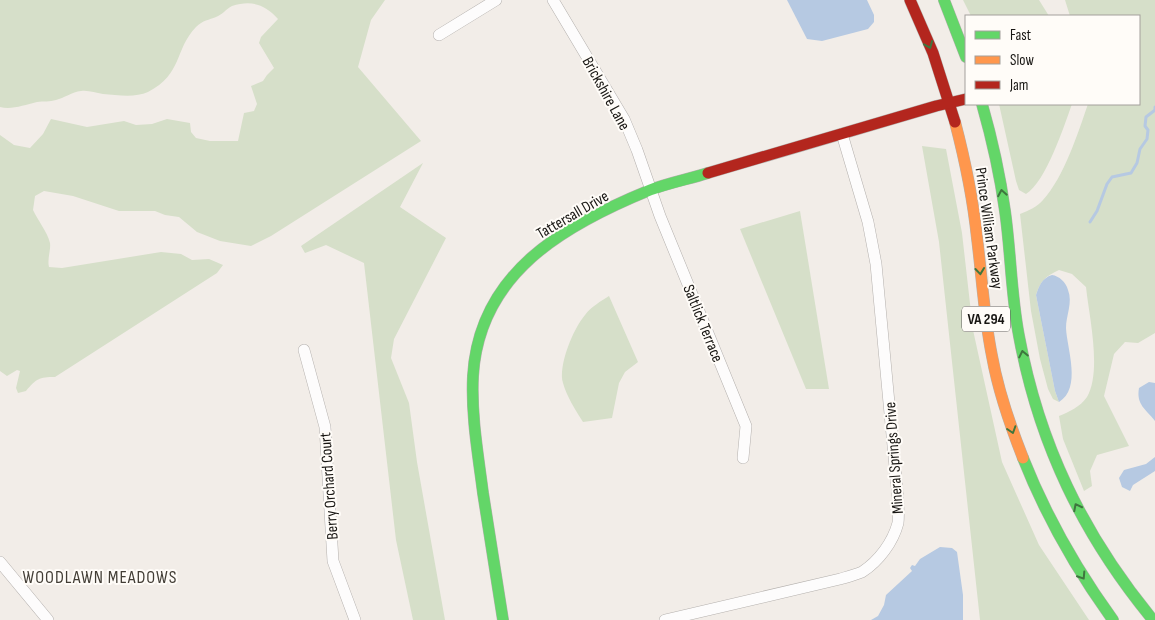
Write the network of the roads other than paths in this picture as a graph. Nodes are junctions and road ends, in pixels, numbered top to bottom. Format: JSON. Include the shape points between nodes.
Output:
{"nodes":[{"id":1,"x":496,"y":0,"type":"edge"},
{"id":2,"x":553,"y":0,"type":"edge"},
{"id":3,"x":910,"y":0,"type":"edge"},
{"id":4,"x":944,"y":0,"type":"edge"},
{"id":5,"x":440,"y":35,"type":"dead end"},
{"id":6,"x":965,"y":54,"type":"edge"},
{"id":7,"x":965,"y":99,"type":"edge"},
{"id":8,"x":949,"y":103,"type":"junction"},
{"id":9,"x":982,"y":105,"type":"edge"},
{"id":10,"x":842,"y":134,"type":"junction"},
{"id":11,"x":651,"y":190,"type":"junction"},
{"id":12,"x":304,"y":350,"type":"dead end"},
{"id":13,"x":742,"y":458,"type":"dead end"},
{"id":14,"x":0,"y":562,"type":"edge"},
{"id":15,"x":1148,"y":615,"type":"edge"},
{"id":16,"x":48,"y":620,"type":"edge"},
{"id":17,"x":355,"y":620,"type":"edge"},
{"id":18,"x":503,"y":620,"type":"edge"},
{"id":19,"x":665,"y":620,"type":"edge"},
{"id":20,"x":1113,"y":620,"type":"edge"}],
"edges":[{"from":1,"to":5,"type":"street"},
{"from":2,"to":11,"type":"street","name":"Brickshire Lane","via":[[624,119]]},
{"from":3,"to":8,"type":"main road","name":"Prince William Parkway","number":"VA 294","one_way":true},
{"from":4,"to":6,"type":"main road"},
{"from":7,"to":8,"type":"main road","name":"Tattersall Drive"},
{"from":8,"to":10,"type":"main road","name":"Tattersall Drive"},
{"from":8,"to":20,"type":"main road","name":"Prince William Parkway","number":"VA 294","one_way":true,"via":[[974,212],[992,359],[1011,427],[1057,535]]},
{"from":15,"to":9,"type":"main road","name":"Prince William Parkway","number":"VA 294","one_way":true,"via":[[1109,562],[1081,515],[1061,473],[1037,408],[1019,336],[1005,211]]},
{"from":10,"to":11,"type":"main road","name":"Tattersall Drive"},
{"from":10,"to":19,"type":"street","name":"Mineral Springs Drive","via":[[868,222],[876,264],[898,499],[894,534],[875,562],[861,572],[831,582]]},
{"from":11,"to":13,"type":"street","name":"Saltlick Terrace","via":[[746,426]]},
{"from":11,"to":18,"type":"main road","name":"Tattersall Drive","via":[[555,238],[508,280],[490,309],[477,347],[473,410]]},
{"from":12,"to":17,"type":"street","name":"Berry Orchard Court","via":[[324,427],[333,561]]},
{"from":14,"to":16,"type":"street"}]}
